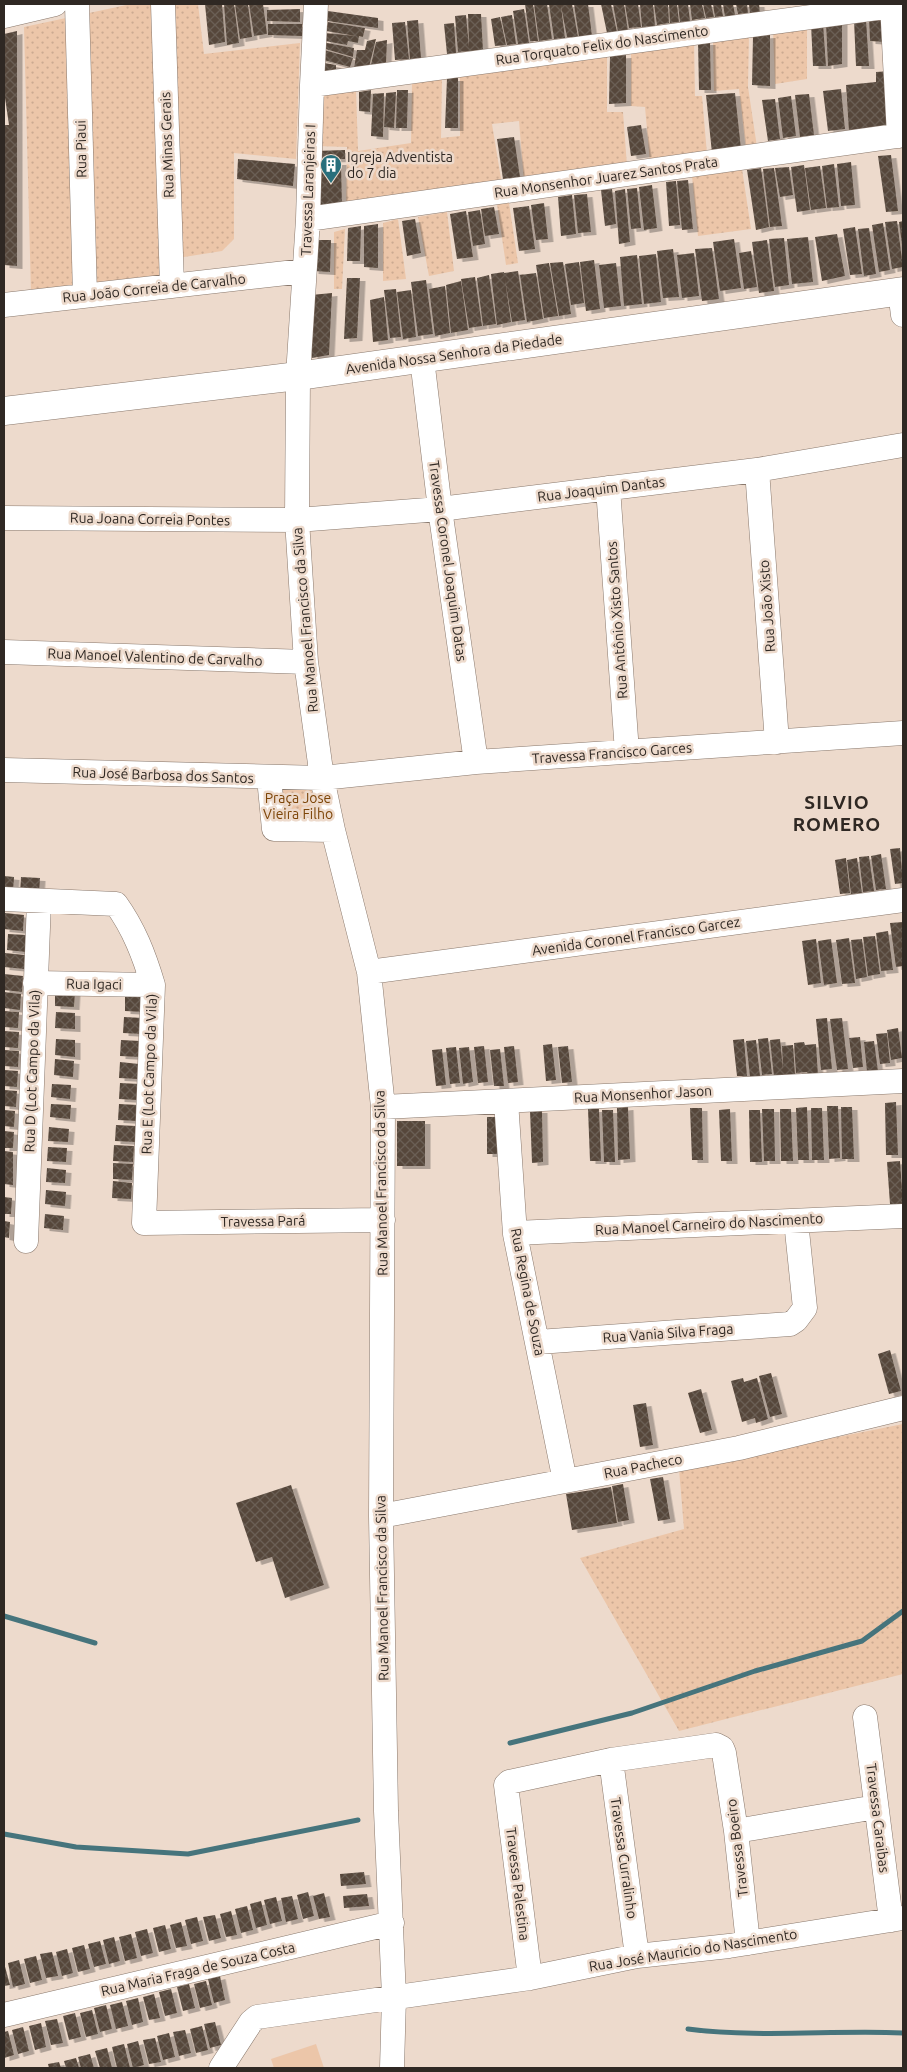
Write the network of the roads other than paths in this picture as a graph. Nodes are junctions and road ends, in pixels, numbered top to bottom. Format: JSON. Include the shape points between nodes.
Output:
{"nodes":[{"id":1,"x":55,"y":4,"type":"edge"},
{"id":2,"x":77,"y":4,"type":"edge"},
{"id":3,"x":163,"y":4,"type":"edge"},
{"id":4,"x":316,"y":4,"type":"edge"},
{"id":5,"x":892,"y":5,"type":"edge"},
{"id":6,"x":4,"y":16,"type":"edge"},
{"id":7,"x":312,"y":85,"type":"junction"},
{"id":8,"x":901,"y":135,"type":"edge"},
{"id":9,"x":308,"y":219,"type":"junction"},
{"id":10,"x":304,"y":271,"type":"junction"},
{"id":11,"x":172,"y":286,"type":"junction"},
{"id":12,"x":85,"y":295,"type":"junction"},
{"id":13,"x":902,"y":299,"type":"edge"},
{"id":14,"x":4,"y":305,"type":"edge"},
{"id":15,"x":422,"y":359,"type":"junction"},
{"id":16,"x":298,"y":376,"type":"junction"},
{"id":17,"x":4,"y":411,"type":"edge"},
{"id":18,"x":903,"y":445,"type":"edge"},
{"id":19,"x":757,"y":470,"type":"junction"},
{"id":20,"x":608,"y":488,"type":"junction"},
{"id":21,"x":440,"y":509,"type":"junction"},
{"id":22,"x":4,"y":518,"type":"edge"},
{"id":23,"x":297,"y":520,"type":"junction"},
{"id":24,"x":4,"y":652,"type":"edge"},
{"id":25,"x":306,"y":662,"type":"junction"},
{"id":26,"x":903,"y":733,"type":"edge"},
{"id":27,"x":777,"y":742,"type":"junction"},
{"id":28,"x":627,"y":752,"type":"junction"},
{"id":29,"x":476,"y":762,"type":"junction"},
{"id":30,"x":4,"y":770,"type":"edge"},
{"id":31,"x":269,"y":778,"type":"junction"},
{"id":32,"x":322,"y":778,"type":"junction"},
{"id":33,"x":333,"y":830,"type":"junction"},
{"id":34,"x":4,"y":899,"type":"edge"},
{"id":35,"x":903,"y":900,"type":"edge"},
{"id":36,"x":39,"y":901,"type":"junction"},
{"id":37,"x":369,"y":972,"type":"junction"},
{"id":38,"x":35,"y":983,"type":"junction"},
{"id":39,"x":153,"y":985,"type":"junction"},
{"id":40,"x":903,"y":1081,"type":"edge"},
{"id":41,"x":506,"y":1101,"type":"junction"},
{"id":42,"x":383,"y":1107,"type":"junction"},
{"id":43,"x":903,"y":1216,"type":"edge"},
{"id":44,"x":383,"y":1220,"type":"junction"},
{"id":45,"x":796,"y":1221,"type":"junction"},
{"id":46,"x":144,"y":1223,"type":"joint"},
{"id":47,"x":515,"y":1233,"type":"junction"},
{"id":48,"x":26,"y":1241,"type":"dead end"},
{"id":49,"x":538,"y":1342,"type":"junction"},
{"id":50,"x":903,"y":1408,"type":"edge"},
{"id":51,"x":565,"y":1481,"type":"junction"},
{"id":52,"x":381,"y":1516,"type":"junction"},
{"id":53,"x":865,"y":1717,"type":"dead end"},
{"id":54,"x":611,"y":1760,"type":"junction"},
{"id":55,"x":876,"y":1807,"type":"junction"},
{"id":56,"x":736,"y":1831,"type":"junction"},
{"id":57,"x":897,"y":1919,"type":"edge"},
{"id":58,"x":392,"y":1923,"type":"junction"},
{"id":59,"x":748,"y":1943,"type":"junction"},
{"id":60,"x":637,"y":1956,"type":"junction"},
{"id":61,"x":530,"y":1978,"type":"junction"},
{"id":62,"x":394,"y":1997,"type":"junction"},
{"id":63,"x":4,"y":2016,"type":"edge"},
{"id":64,"x":221,"y":2068,"type":"edge"},
{"id":65,"x":392,"y":2068,"type":"edge"}],
"edges":[{"from":1,"to":6,"type":"street"},
{"from":2,"to":12,"type":"street","name":"Rua Piaui"},
{"from":3,"to":11,"type":"street","name":"Rua Minas Gerais"},
{"from":4,"to":7,"type":"street","name":"Travessa Laranjeiras I"},
{"from":5,"to":7,"type":"street","name":"Rua Torquato Felix do Nascimento"},
{"from":5,"to":8,"type":"street"},
{"from":7,"to":9,"type":"street","name":"Travessa Laranjeiras I"},
{"from":8,"to":9,"type":"street","name":"Rua Monsenhor Juarez Santos Prata"},
{"from":9,"to":10,"type":"street","name":"Travessa Laranjeiras I"},
{"from":10,"to":11,"type":"street","name":"Rua João Correia de Carvalho"},
{"from":10,"to":16,"type":"street","name":"Travessa Laranjeiras I"},
{"from":11,"to":12,"type":"street","name":"Rua João Correia de Carvalho"},
{"from":12,"to":14,"type":"street","name":"Rua João Correia de Carvalho"},
{"from":13,"to":15,"type":"main road","name":"Avenida Nossa Senhora da Piedade"},
{"from":15,"to":16,"type":"main road","name":"Avenida Nossa Senhora da Piedade"},
{"from":15,"to":21,"type":"street","name":"Travessa Coronel Joaquim Datas"},
{"from":16,"to":17,"type":"main road","name":"Avenida Nossa Senhora da Piedade"},
{"from":16,"to":23,"type":"street","name":"Rua Manoel Francisco da Silva"},
{"from":18,"to":19,"type":"street","name":"Rua Joaquim Dantas"},
{"from":19,"to":20,"type":"street","name":"Rua Joaquim Dantas"},
{"from":19,"to":27,"type":"street","name":"Rua João Xisto"},
{"from":20,"to":21,"type":"street","name":"Rua Joaquim Dantas"},
{"from":20,"to":28,"type":"street","name":"Rua Antônio Xisto Santos"},
{"from":21,"to":23,"type":"street","name":"Rua Joaquim Dantas"},
{"from":21,"to":29,"type":"street","name":"Travessa Coronel Joaquim Datas"},
{"from":22,"to":23,"type":"street","name":"Rua Joana Correia Pontes"},
{"from":23,"to":25,"type":"street","name":"Rua Manoel Francisco da Silva"},
{"from":24,"to":25,"type":"street","name":"Rua Manoel Valentino de Carvalho"},
{"from":25,"to":32,"type":"street","name":"Rua Manoel Francisco da Silva"},
{"from":26,"to":27,"type":"street","name":"Travessa Francisco Garces"},
{"from":27,"to":28,"type":"street","name":"Travessa Francisco Garces"},
{"from":28,"to":29,"type":"street","name":"Travessa Francisco Garces"},
{"from":29,"to":32,"type":"street","name":"Travessa Francisco Garces"},
{"from":30,"to":31,"type":"street","name":"Rua José Barbosa dos Santos"},
{"from":31,"to":32,"type":"street","name":"Rua José Barbosa dos Santos"},
{"from":31,"to":33,"type":"street","via":[[274,829]]},
{"from":32,"to":33,"type":"street","name":"Rua Manoel Francisco da Silva"},
{"from":33,"to":37,"type":"street","name":"Rua Manoel Francisco da Silva"},
{"from":34,"to":36,"type":"street"},
{"from":35,"to":37,"type":"street","name":"Avenida Coronel Francisco Garcez"},
{"from":36,"to":38,"type":"street","name":"Rua D (Lot Campo da Vila)"},
{"from":36,"to":39,"type":"street","name":"Rua E (Lot Campo da Vila)","via":[[116,904],[143,952]]},
{"from":37,"to":42,"type":"street","name":"Rua Manoel Francisco da Silva"},
{"from":38,"to":39,"type":"street","name":"Rua Igaci"},
{"from":38,"to":48,"type":"street","name":"Rua D (Lot Campo da Vila)"},
{"from":39,"to":46,"type":"street","name":"Rua E (Lot Campo da Vila)"},
{"from":40,"to":41,"type":"street","name":"Rua Monsenhor Jason"},
{"from":41,"to":42,"type":"street","name":"Rua Monsenhor Jason"},
{"from":41,"to":47,"type":"street","name":"Rua Regina de Souza"},
{"from":42,"to":44,"type":"street","name":"Rua Manoel Francisco da Silva"},
{"from":43,"to":45,"type":"street","name":"Rua Manoel Carneiro do Nascimento"},
{"from":44,"to":46,"type":"street","name":"Travessa Pará"},
{"from":44,"to":52,"type":"street","name":"Rua Manoel Francisco da Silva"},
{"from":45,"to":47,"type":"street","name":"Rua Manoel Carneiro do Nascimento"},
{"from":45,"to":49,"type":"street","name":"Rua Vania Silva Fraga","via":[[804,1308],[790,1324]]},
{"from":47,"to":49,"type":"street","name":"Rua Regina de Souza"},
{"from":49,"to":51,"type":"street","name":"Rua Regina de Souza"},
{"from":50,"to":51,"type":"street","name":"Rua Pacheco","via":[[739,1448]]},
{"from":51,"to":52,"type":"street","name":"Rua Pacheco"},
{"from":52,"to":58,"type":"street","name":"Rua Manoel Francisco da Silva","via":[[386,1811]]},
{"from":53,"to":55,"type":"street","name":"Travessa Caraibas"},
{"from":54,"to":56,"type":"street","name":"Travessa Boeiro","via":[[716,1745],[722,1748]]},
{"from":54,"to":60,"type":"street","name":"Travessa Curralinho"},
{"from":54,"to":61,"type":"street","name":"Travessa Palestina","via":[[509,1782],[506,1789]]},
{"from":55,"to":56,"type":"street"},
{"from":55,"to":57,"type":"street","name":"Travessa Caraibas"},
{"from":56,"to":59,"type":"street","name":"Travessa Boeiro"},
{"from":57,"to":59,"type":"street","name":"Rua José Mauricio do Nascimento"},
{"from":58,"to":62,"type":"street","name":"Rua Manoel Francisco da Silva"},
{"from":58,"to":63,"type":"street","name":"Rua Maria Fraga de Souza Costa"},
{"from":59,"to":60,"type":"street","name":"Rua José Mauricio do Nascimento"},
{"from":60,"to":61,"type":"street","name":"Rua José Mauricio do Nascimento"},
{"from":61,"to":62,"type":"street","name":"Rua José Mauricio do Nascimento"},
{"from":62,"to":64,"type":"street","name":"Rua José Mauricio do Nascimento","via":[[257,2017],[250,2022]]},
{"from":62,"to":65,"type":"street","name":"Rua Manoel Francisco da Silva"}]}
